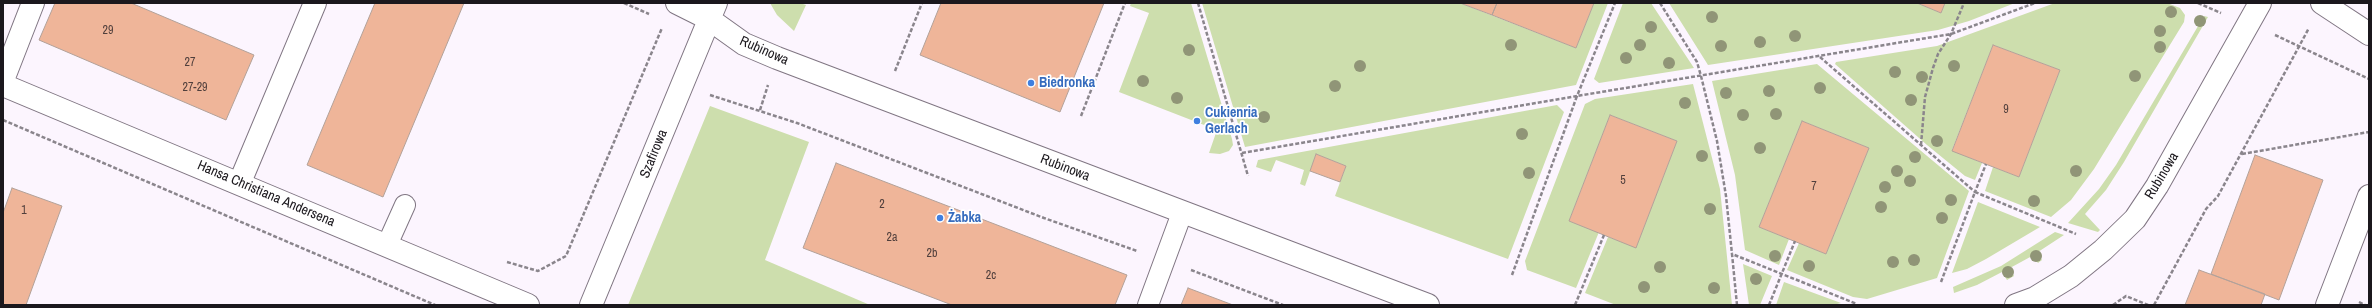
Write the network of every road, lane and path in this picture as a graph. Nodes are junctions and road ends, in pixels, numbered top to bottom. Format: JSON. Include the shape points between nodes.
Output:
{"nodes":[{"id":1,"x":32,"y":3,"type":"edge"},
{"id":2,"x":315,"y":3,"type":"edge"},
{"id":3,"x":624,"y":3,"type":"edge"},
{"id":4,"x":922,"y":3,"type":"edge"},
{"id":5,"x":1125,"y":3,"type":"edge"},
{"id":6,"x":1198,"y":3,"type":"edge"},
{"id":7,"x":1615,"y":3,"type":"edge"},
{"id":8,"x":1660,"y":3,"type":"edge"},
{"id":9,"x":1964,"y":3,"type":"edge"},
{"id":10,"x":2035,"y":3,"type":"edge"},
{"id":11,"x":2198,"y":3,"type":"edge"},
{"id":12,"x":2260,"y":3,"type":"edge"},
{"id":13,"x":2322,"y":3,"type":"edge"},
{"id":14,"x":712,"y":11,"type":"edge"},
{"id":15,"x":671,"y":12,"type":"edge"},
{"id":16,"x":651,"y":15,"type":"dead end"},
{"id":17,"x":2226,"y":16,"type":"dead end"},
{"id":18,"x":1951,"y":34,"type":"junction"},
{"id":19,"x":2272,"y":34,"type":"dead end"},
{"id":20,"x":2369,"y":34,"type":"edge"},
{"id":21,"x":2300,"y":47,"type":"junction"},
{"id":22,"x":1820,"y":57,"type":"junction"},
{"id":23,"x":894,"y":74,"type":"dead end"},
{"id":24,"x":1701,"y":76,"type":"junction"},
{"id":25,"x":2369,"y":79,"type":"edge"},
{"id":26,"x":3,"y":80,"type":"edge"},
{"id":27,"x":770,"y":80,"type":"dead end"},
{"id":28,"x":3,"y":84,"type":"edge"},
{"id":29,"x":1578,"y":96,"type":"junction"},
{"id":30,"x":707,"y":102,"type":"dead end"},
{"id":31,"x":760,"y":110,"type":"junction"},
{"id":32,"x":1081,"y":116,"type":"dead end"},
{"id":33,"x":3,"y":120,"type":"edge"},
{"id":34,"x":2369,"y":132,"type":"edge"},
{"id":35,"x":1921,"y":145,"type":"junction"},
{"id":36,"x":1242,"y":153,"type":"junction"},
{"id":37,"x":2241,"y":154,"type":"junction"},
{"id":38,"x":1986,"y":164,"type":"dead end"},
{"id":39,"x":1248,"y":176,"type":"dead end"},
{"id":40,"x":240,"y":182,"type":"junction"},
{"id":41,"x":1975,"y":192,"type":"junction"},
{"id":42,"x":2369,"y":196,"type":"edge"},
{"id":43,"x":404,"y":205,"type":"dead end"},
{"id":44,"x":1182,"y":213,"type":"junction"},
{"id":45,"x":2055,"y":225,"type":"dead end"},
{"id":46,"x":1604,"y":235,"type":"dead end"},
{"id":47,"x":1795,"y":242,"type":"dead end"},
{"id":48,"x":387,"y":245,"type":"junction"},
{"id":49,"x":1732,"y":254,"type":"junction"},
{"id":50,"x":1164,"y":260,"type":"junction"},
{"id":51,"x":503,"y":261,"type":"dead end"},
{"id":52,"x":1781,"y":274,"type":"junction"},
{"id":53,"x":1512,"y":275,"type":"dead end"},
{"id":54,"x":1941,"y":282,"type":"dead end"},
{"id":55,"x":1857,"y":304,"type":"edge"},
{"id":56,"x":436,"y":305,"type":"edge"},
{"id":57,"x":528,"y":305,"type":"edge"},
{"id":58,"x":591,"y":305,"type":"edge"},
{"id":59,"x":1148,"y":305,"type":"edge"},
{"id":60,"x":1283,"y":305,"type":"edge"},
{"id":61,"x":1428,"y":305,"type":"edge"},
{"id":62,"x":1575,"y":305,"type":"edge"},
{"id":63,"x":1737,"y":305,"type":"edge"},
{"id":64,"x":1769,"y":305,"type":"edge"},
{"id":65,"x":2016,"y":305,"type":"edge"},
{"id":66,"x":2113,"y":305,"type":"edge"},
{"id":67,"x":2148,"y":305,"type":"edge"},
{"id":68,"x":2154,"y":305,"type":"edge"},
{"id":69,"x":2327,"y":305,"type":"edge"}],
"edges":[{"from":1,"to":26,"type":"street"},
{"from":2,"to":40,"type":"street"},
{"from":3,"to":16,"type":"path"},
{"from":4,"to":23,"type":"path"},
{"from":5,"to":32,"type":"path"},
{"from":6,"to":36,"type":"path"},
{"from":7,"to":29,"type":"path"},
{"from":8,"to":24,"type":"path","via":[[1697,62]]},
{"from":9,"to":18,"type":"path"},
{"from":10,"to":18,"type":"path"},
{"from":11,"to":17,"type":"path"},
{"from":12,"to":65,"type":"street","name":"Rubinowa","via":[[2157,186],[2135,218],[2103,250],[2071,276],[2034,298]]},
{"from":13,"to":20,"type":"street"},
{"from":14,"to":15,"type":"street","name":"Rubinowa"},
{"from":14,"to":44,"type":"street","name":"Rubinowa","via":[[744,44]]},
{"from":14,"to":58,"type":"street","name":"Szafirowa"},
{"from":15,"to":51,"type":"path","via":[[566,256],[538,271]]},
{"from":18,"to":22,"type":"path"},
{"from":18,"to":35,"type":"path","via":[[1938,54],[1924,97]]},
{"from":19,"to":21,"type":"path"},
{"from":21,"to":25,"type":"path"},
{"from":21,"to":37,"type":"path"},
{"from":22,"to":24,"type":"path"},
{"from":22,"to":35,"type":"path"},
{"from":24,"to":29,"type":"path"},
{"from":24,"to":49,"type":"path","via":[[1717,141]]},
{"from":27,"to":31,"type":"path"},
{"from":28,"to":40,"type":"street","name":"Hansa Christiana Andersena"},
{"from":29,"to":36,"type":"path"},
{"from":29,"to":53,"type":"path"},
{"from":30,"to":31,"type":"path","via":[[710,95]]},
{"from":31,"to":50,"type":"path","via":[[1044,218]]},
{"from":33,"to":56,"type":"path"},
{"from":34,"to":37,"type":"path"},
{"from":35,"to":41,"type":"path"},
{"from":36,"to":39,"type":"path"},
{"from":37,"to":68,"type":"path","via":[[2218,196],[2206,209]]},
{"from":38,"to":41,"type":"path"},
{"from":40,"to":48,"type":"street","name":"Hansa Christiana Andersena"},
{"from":41,"to":45,"type":"path"},
{"from":41,"to":54,"type":"path"},
{"from":42,"to":69,"type":"street"},
{"from":43,"to":48,"type":"lane"},
{"from":44,"to":50,"type":"lane"},
{"from":44,"to":61,"type":"street","name":"Rubinowa"},
{"from":46,"to":62,"type":"path"},
{"from":47,"to":52,"type":"path"},
{"from":48,"to":57,"type":"street","name":"Hansa Christiana Andersena"},
{"from":49,"to":52,"type":"path"},
{"from":49,"to":63,"type":"path"},
{"from":50,"to":59,"type":"lane"},
{"from":50,"to":60,"type":"path"},
{"from":52,"to":55,"type":"path"},
{"from":52,"to":64,"type":"path"},
{"from":66,"to":67,"type":"path","via":[[2126,296]]}]}
